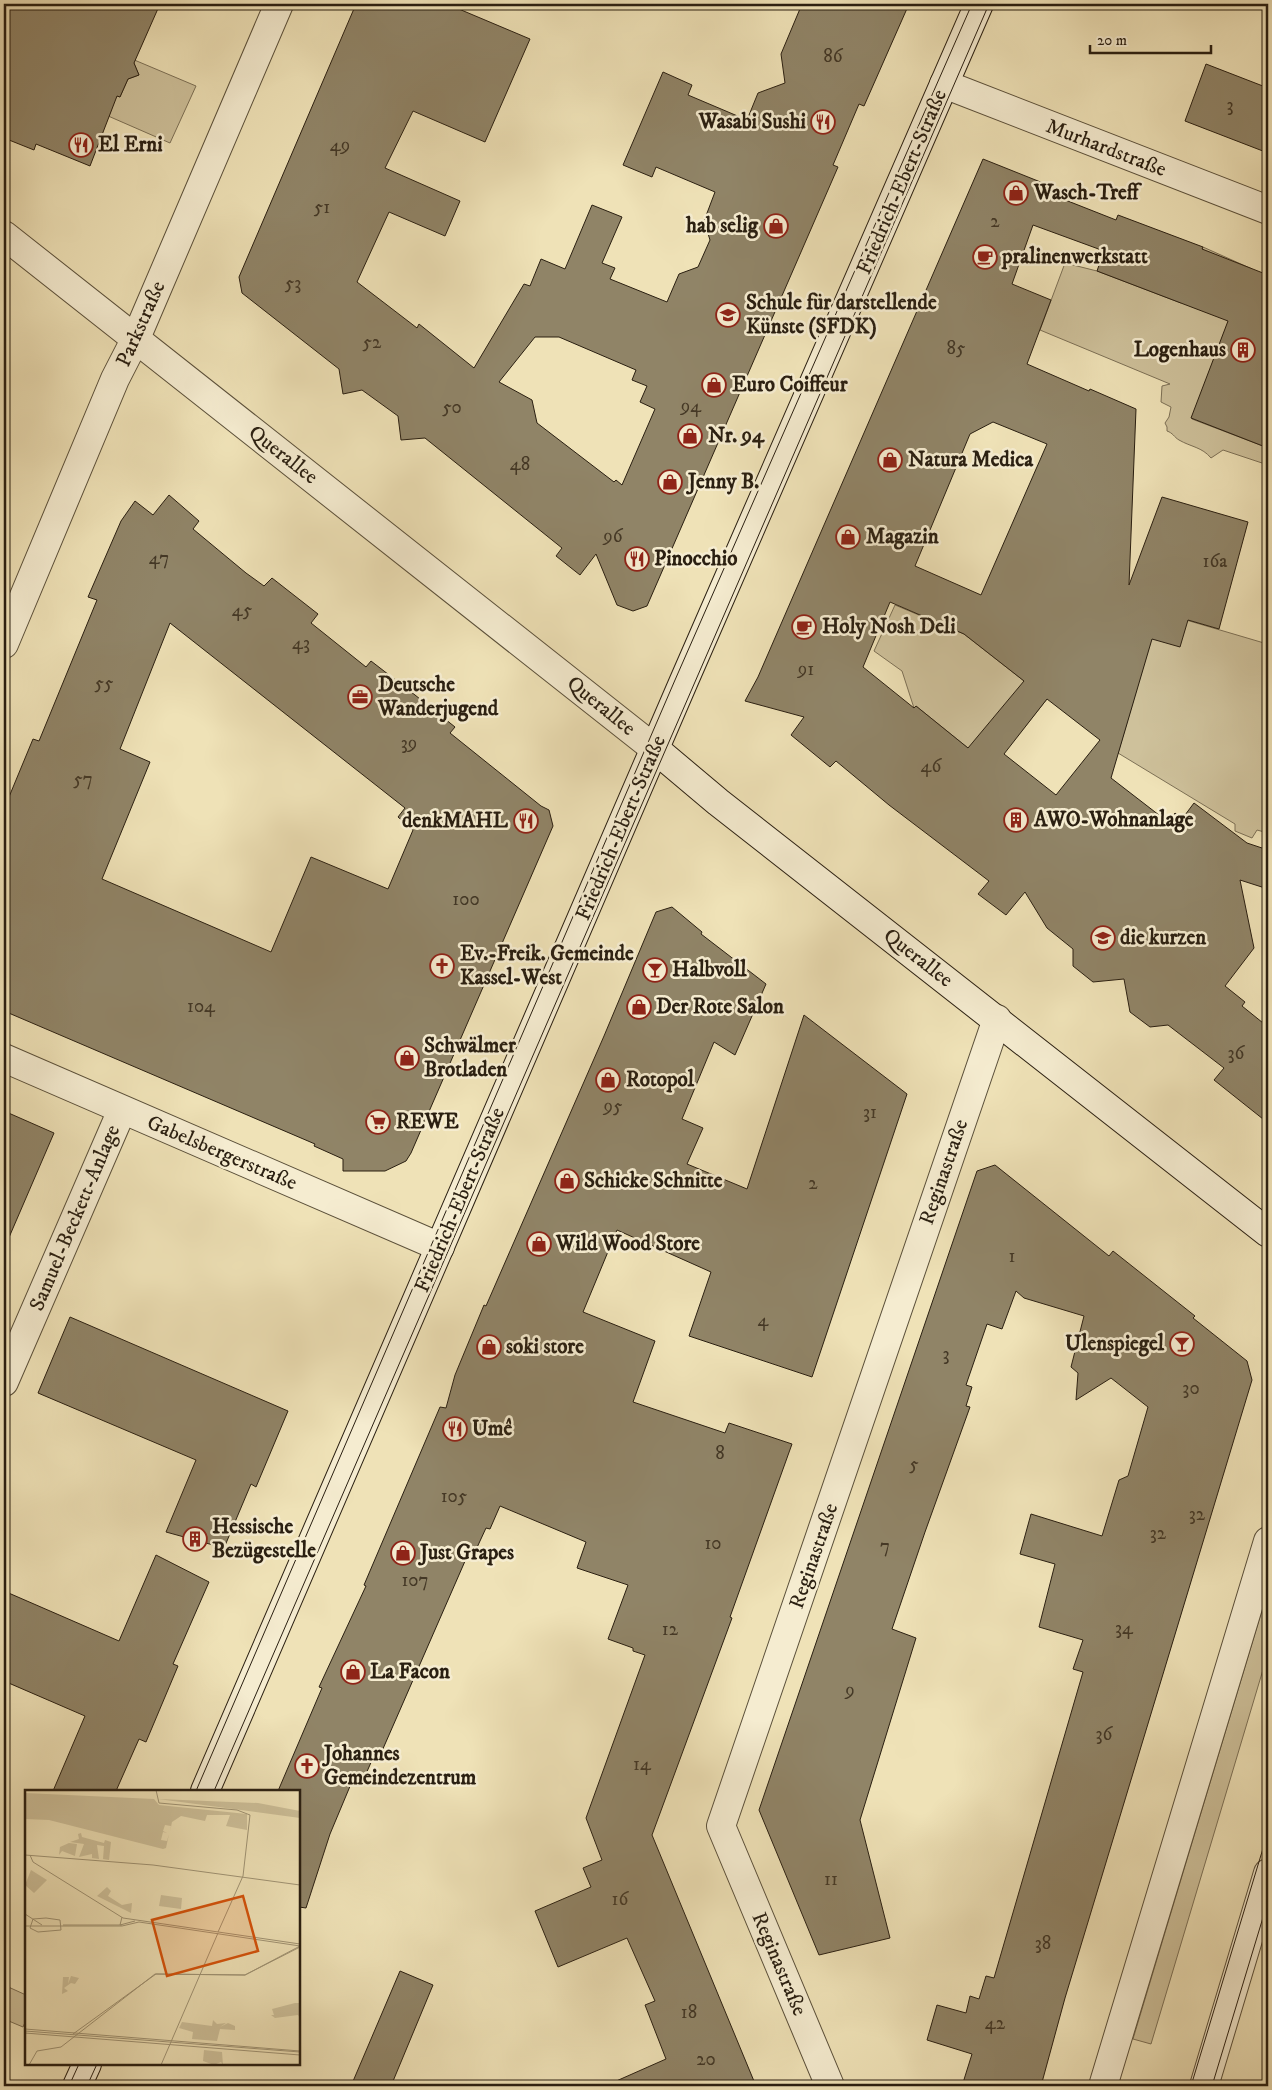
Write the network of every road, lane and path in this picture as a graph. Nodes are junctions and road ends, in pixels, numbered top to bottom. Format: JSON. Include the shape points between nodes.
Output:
{"nodes":[{"id":1,"x":279,"y":4,"type":"edge"},
{"id":2,"x":979,"y":4,"type":"edge"},
{"id":3,"x":944,"y":84,"type":"junction"},
{"id":4,"x":1268,"y":210,"type":"edge"},
{"id":5,"x":4,"y":235,"type":"edge"},
{"id":6,"x":136,"y":338,"type":"junction"},
{"id":7,"x":4,"y":644,"type":"edge"},
{"id":8,"x":655,"y":750,"type":"junction"},
{"id":9,"x":997,"y":1019,"type":"junction"},
{"id":10,"x":4,"y":1058,"type":"edge"},
{"id":11,"x":122,"y":1110,"type":"junction"},
{"id":12,"x":1268,"y":1233,"type":"edge"},
{"id":13,"x":440,"y":1247,"type":"junction"},
{"id":14,"x":4,"y":1382,"type":"edge"},
{"id":15,"x":1268,"y":1541,"type":"edge"},
{"id":16,"x":205,"y":1790,"type":"edge"},
{"id":17,"x":1268,"y":1873,"type":"edge"},
{"id":18,"x":87,"y":2065,"type":"edge"},
{"id":19,"x":77,"y":2086,"type":"edge"},
{"id":20,"x":830,"y":2086,"type":"edge"},
{"id":21,"x":1104,"y":2086,"type":"edge"},
{"id":22,"x":1204,"y":2086,"type":"edge"}],
"edges":[{"from":1,"to":6,"type":"street","name":"Parkstraße"},
{"from":2,"to":3,"type":"street","name":"Friedrich-Ebert-Straße"},
{"from":3,"to":4,"type":"street","name":"Murhardstraße"},
{"from":3,"to":8,"type":"street","name":"Friedrich-Ebert-Straße"},
{"from":5,"to":6,"type":"street","name":"Querallee"},
{"from":6,"to":7,"type":"street","name":"Parkstraße","via":[[115,379]]},
{"from":6,"to":8,"type":"street","name":"Querallee"},
{"from":8,"to":9,"type":"street","name":"Querallee"},
{"from":8,"to":13,"type":"street","name":"Friedrich-Ebert-Straße"},
{"from":9,"to":12,"type":"street","name":"Querallee"},
{"from":9,"to":20,"type":"street","name":"Reginastraße","via":[[722,1826]]},
{"from":10,"to":11,"type":"street","name":"Gabelsbergerstraße"},
{"from":11,"to":13,"type":"street","name":"Gabelsbergerstraße"},
{"from":11,"to":14,"type":"street","name":"Samuel-Beckett-Anlage"},
{"from":13,"to":16,"type":"street","name":"Friedrich-Ebert-Straße"},
{"from":15,"to":21,"type":"street"},
{"from":17,"to":22,"type":"street"},
{"from":18,"to":19,"type":"street"}]}
